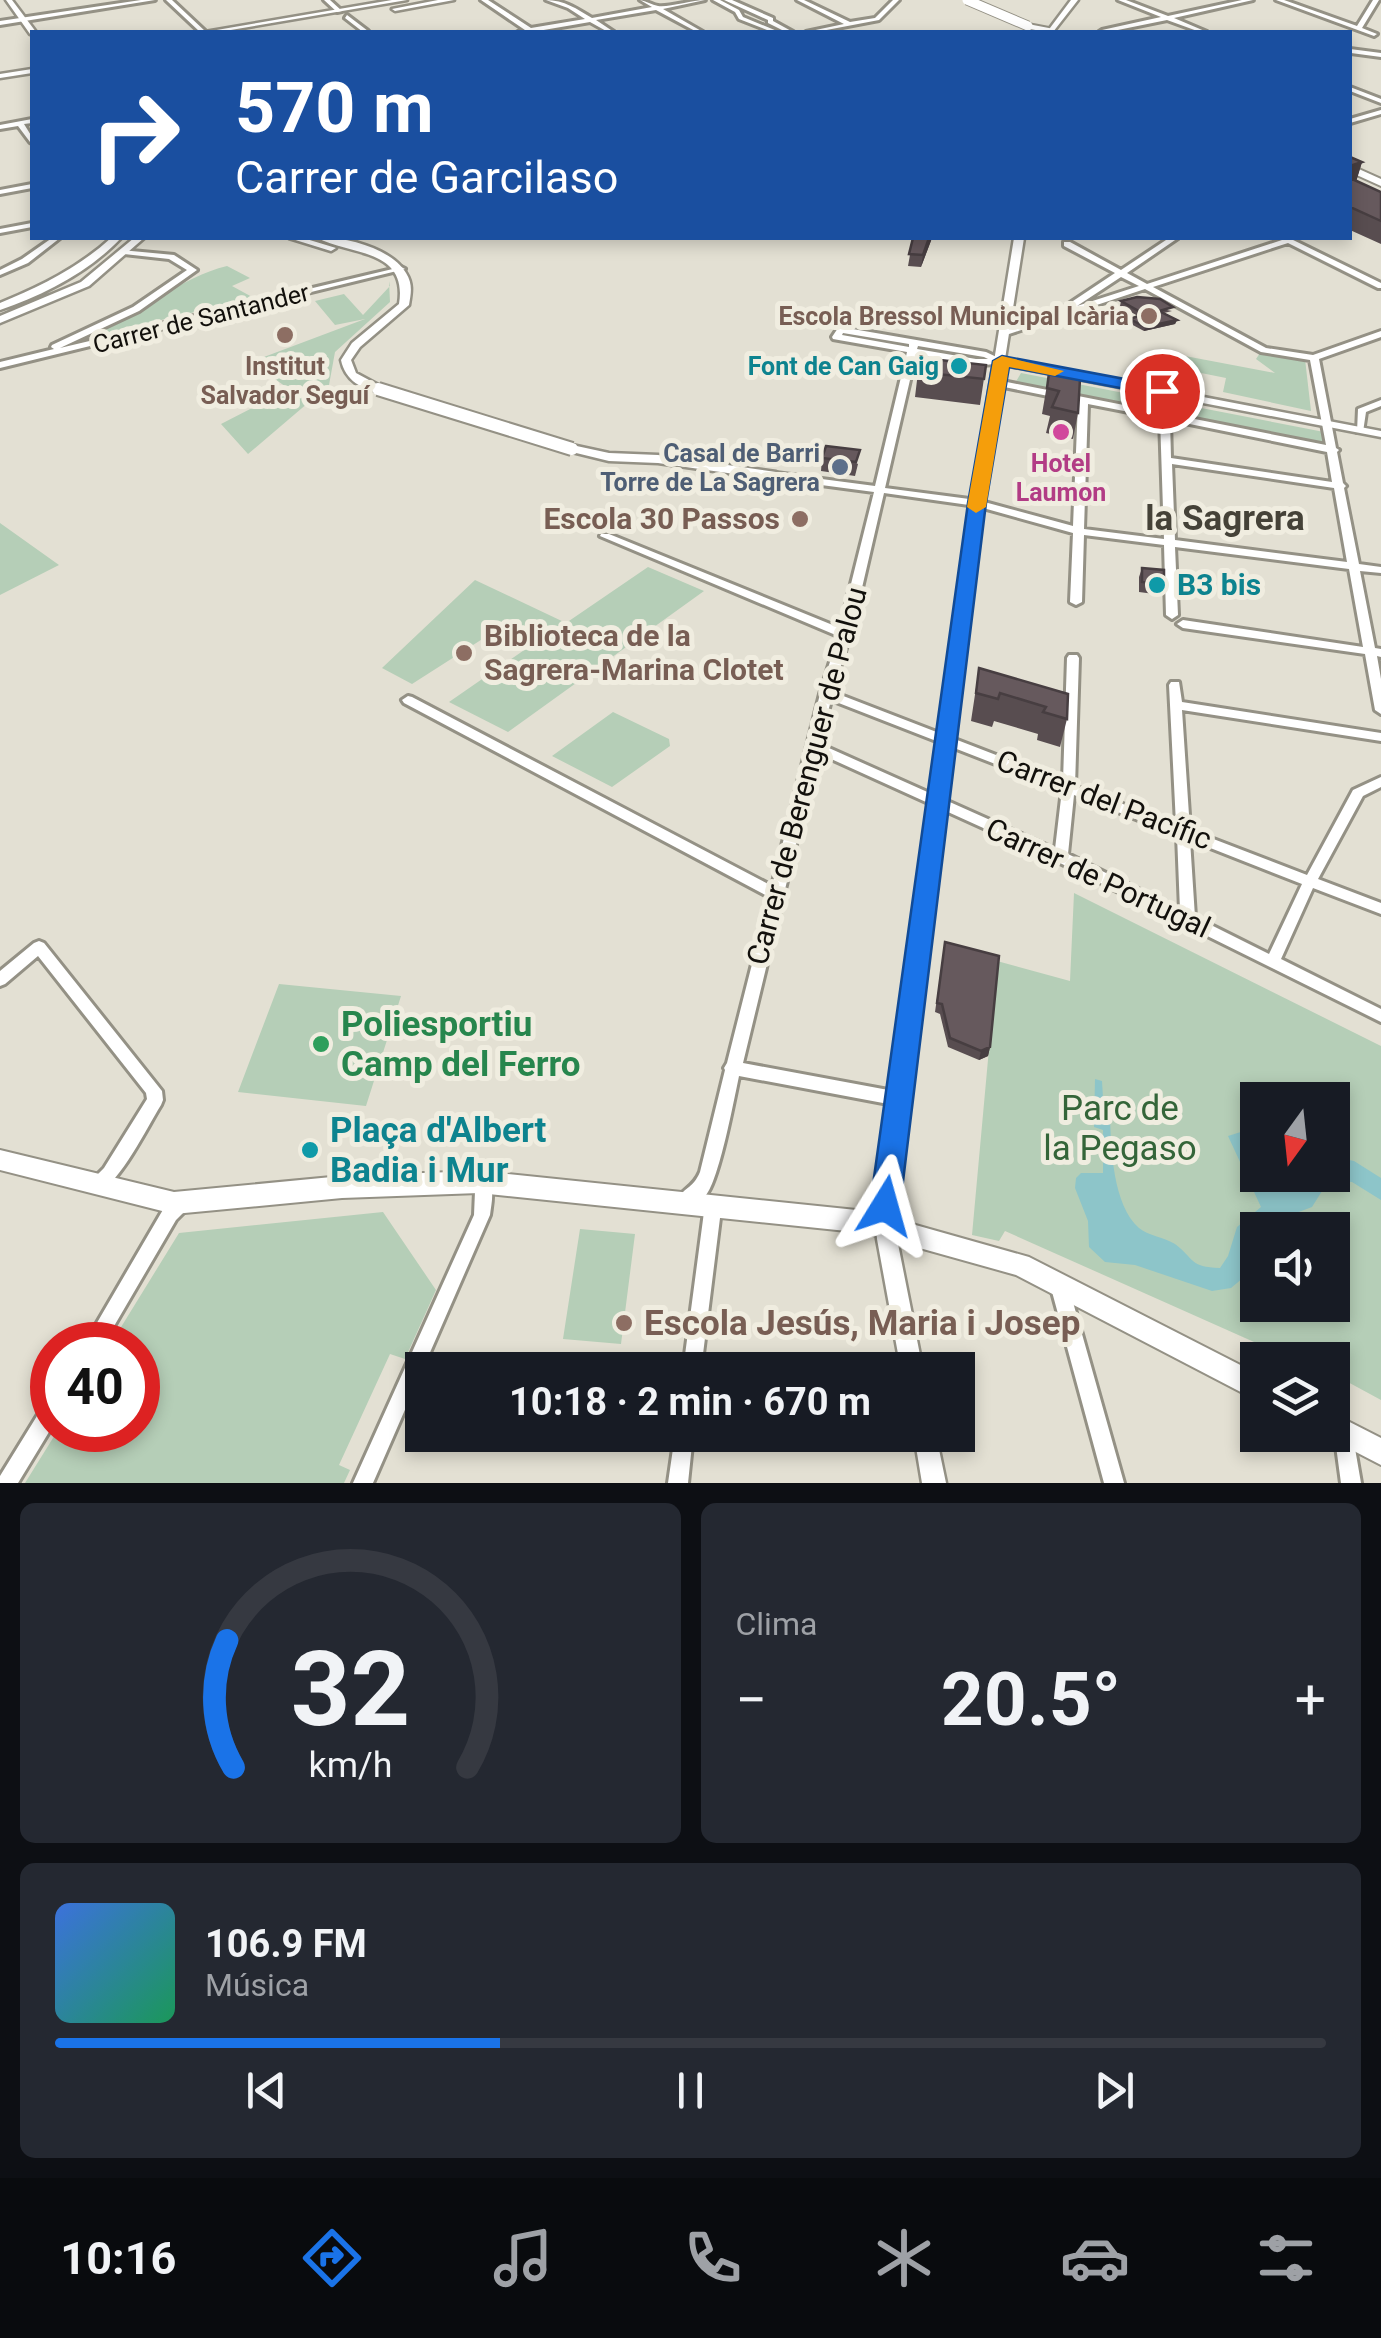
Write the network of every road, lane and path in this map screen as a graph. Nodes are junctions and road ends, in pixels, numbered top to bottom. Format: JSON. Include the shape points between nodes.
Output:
{"nodes":[{"id":1,"x":9,"y":0,"type":"edge"},
{"id":2,"x":152,"y":0,"type":"edge"},
{"id":3,"x":169,"y":0,"type":"edge"},
{"id":4,"x":327,"y":0,"type":"edge"},
{"id":5,"x":404,"y":0,"type":"edge"},
{"id":6,"x":451,"y":0,"type":"edge"},
{"id":7,"x":484,"y":0,"type":"edge"},
{"id":8,"x":549,"y":0,"type":"edge"},
{"id":9,"x":574,"y":0,"type":"edge"},
{"id":10,"x":643,"y":0,"type":"edge"},
{"id":11,"x":702,"y":0,"type":"edge"},
{"id":12,"x":716,"y":0,"type":"edge"},
{"id":13,"x":727,"y":0,"type":"edge"},
{"id":14,"x":800,"y":0,"type":"edge"},
{"id":15,"x":896,"y":0,"type":"edge"},
{"id":16,"x":965,"y":0,"type":"edge"},
{"id":17,"x":1065,"y":0,"type":"edge"},
{"id":18,"x":1075,"y":0,"type":"edge"},
{"id":19,"x":1120,"y":0,"type":"edge"},
{"id":20,"x":1250,"y":0,"type":"edge"},
{"id":21,"x":1278,"y":0,"type":"edge"},
{"id":22,"x":1376,"y":0,"type":"edge"},
{"id":23,"x":657,"y":8,"type":"junction"},
{"id":24,"x":339,"y":11,"type":"junction"},
{"id":25,"x":347,"y":18,"type":"junction"},
{"id":26,"x":1166,"y":18,"type":"junction"},
{"id":27,"x":594,"y":19,"type":"junction"},
{"id":28,"x":23,"y":20,"type":"junction"},
{"id":29,"x":0,"y":23,"type":"edge"},
{"id":30,"x":849,"y":24,"type":"junction"},
{"id":31,"x":1358,"y":29,"type":"junction"},
{"id":32,"x":31,"y":30,"type":"edge"},
{"id":33,"x":204,"y":30,"type":"edge"},
{"id":34,"x":219,"y":30,"type":"edge"},
{"id":35,"x":271,"y":30,"type":"edge"},
{"id":36,"x":363,"y":30,"type":"edge"},
{"id":37,"x":529,"y":30,"type":"edge"},
{"id":38,"x":542,"y":30,"type":"edge"},
{"id":39,"x":608,"y":30,"type":"edge"},
{"id":40,"x":616,"y":30,"type":"edge"},
{"id":41,"x":696,"y":30,"type":"edge"},
{"id":42,"x":773,"y":30,"type":"edge"},
{"id":43,"x":786,"y":30,"type":"edge"},
{"id":44,"x":819,"y":30,"type":"edge"},
{"id":45,"x":1038,"y":30,"type":"edge"},
{"id":46,"x":1041,"y":30,"type":"edge"},
{"id":47,"x":1041,"y":30,"type":"edge"},
{"id":48,"x":1111,"y":30,"type":"edge"},
{"id":49,"x":1199,"y":30,"type":"edge"},
{"id":50,"x":1378,"y":34,"type":"edge"},
{"id":51,"x":1352,"y":41,"type":"edge"},
{"id":52,"x":1352,"y":51,"type":"edge"},
{"id":53,"x":1381,"y":55,"type":"edge"},
{"id":54,"x":30,"y":62,"type":"edge"},
{"id":55,"x":0,"y":67,"type":"edge"},
{"id":56,"x":30,"y":70,"type":"edge"},
{"id":57,"x":0,"y":76,"type":"edge"},
{"id":58,"x":1352,"y":91,"type":"edge"},
{"id":59,"x":1381,"y":102,"type":"edge"},
{"id":60,"x":1381,"y":112,"type":"edge"},
{"id":61,"x":1352,"y":120,"type":"edge"},
{"id":62,"x":30,"y":121,"type":"edge"},
{"id":63,"x":20,"y":123,"type":"junction"},
{"id":64,"x":0,"y":126,"type":"edge"},
{"id":65,"x":30,"y":138,"type":"edge"},
{"id":66,"x":1352,"y":169,"type":"edge"},
{"id":67,"x":1381,"y":183,"type":"edge"},
{"id":68,"x":30,"y":186,"type":"edge"},
{"id":69,"x":0,"y":192,"type":"edge"},
{"id":70,"x":30,"y":225,"type":"edge"},
{"id":71,"x":0,"y":231,"type":"edge"},
{"id":72,"x":53,"y":240,"type":"edge"},
{"id":73,"x":114,"y":240,"type":"edge"},
{"id":74,"x":137,"y":240,"type":"edge"},
{"id":75,"x":301,"y":240,"type":"edge"},
{"id":76,"x":329,"y":240,"type":"edge"},
{"id":77,"x":1018,"y":240,"type":"edge"},
{"id":78,"x":1171,"y":240,"type":"edge"},
{"id":79,"x":1283,"y":240,"type":"edge"},
{"id":80,"x":1288,"y":240,"type":"edge"},
{"id":81,"x":1067,"y":244,"type":"dead end"},
{"id":82,"x":124,"y":252,"type":"junction"},
{"id":83,"x":397,"y":266,"type":"junction"},
{"id":84,"x":0,"y":273,"type":"edge"},
{"id":85,"x":1121,"y":273,"type":"junction"},
{"id":86,"x":1147,"y":286,"type":"junction"},
{"id":87,"x":1381,"y":286,"type":"edge"},
{"id":88,"x":0,"y":307,"type":"edge"},
{"id":89,"x":1058,"y":315,"type":"junction"},
{"id":90,"x":0,"y":320,"type":"edge"},
{"id":91,"x":1006,"y":332,"type":"junction"},
{"id":92,"x":1381,"y":334,"type":"edge"},
{"id":93,"x":913,"y":347,"type":"junction"},
{"id":94,"x":41,"y":356,"type":"junction"},
{"id":95,"x":1314,"y":358,"type":"junction"},
{"id":96,"x":1002,"y":361,"type":"junction"},
{"id":97,"x":0,"y":365,"type":"edge"},
{"id":98,"x":997,"y":383,"type":"junction"},
{"id":99,"x":1083,"y":400,"type":"junction"},
{"id":100,"x":1381,"y":403,"type":"edge"},
{"id":101,"x":1165,"y":416,"type":"junction"},
{"id":102,"x":1326,"y":423,"type":"junction"},
{"id":103,"x":1360,"y":430,"type":"junction"},
{"id":104,"x":1381,"y":434,"type":"edge"},
{"id":105,"x":1334,"y":450,"type":"junction"},
{"id":106,"x":1166,"y":460,"type":"junction"},
{"id":107,"x":776,"y":476,"type":"joint"},
{"id":108,"x":1341,"y":486,"type":"junction"},
{"id":109,"x":879,"y":489,"type":"junction"},
{"id":110,"x":977,"y":503,"type":"junction"},
{"id":111,"x":1078,"y":531,"type":"junction"},
{"id":112,"x":605,"y":536,"type":"dead end"},
{"id":113,"x":1168,"y":542,"type":"junction"},
{"id":114,"x":1356,"y":567,"type":"junction"},
{"id":115,"x":1381,"y":570,"type":"edge"},
{"id":116,"x":1076,"y":602,"type":"dead end"},
{"id":117,"x":1172,"y":614,"type":"dead end"},
{"id":118,"x":1183,"y":624,"type":"dead end"},
{"id":119,"x":844,"y":634,"type":"junction"},
{"id":120,"x":1376,"y":652,"type":"edge"},
{"id":121,"x":1073,"y":658,"type":"dead end"},
{"id":122,"x":1175,"y":684,"type":"dead end"},
{"id":123,"x":826,"y":694,"type":"junction"},
{"id":124,"x":408,"y":700,"type":"dead end"},
{"id":125,"x":1176,"y":705,"type":"junction"},
{"id":126,"x":1381,"y":710,"type":"edge"},
{"id":127,"x":1381,"y":736,"type":"edge"},
{"id":128,"x":947,"y":739,"type":"junction"},
{"id":129,"x":813,"y":746,"type":"junction"},
{"id":130,"x":1381,"y":782,"type":"edge"},
{"id":131,"x":1068,"y":786,"type":"junction"},
{"id":132,"x":939,"y":803,"type":"junction"},
{"id":133,"x":1183,"y":831,"type":"junction"},
{"id":134,"x":1060,"y":857,"type":"junction"},
{"id":135,"x":1310,"y":881,"type":"junction"},
{"id":136,"x":775,"y":894,"type":"junction"},
{"id":137,"x":1381,"y":908,"type":"edge"},
{"id":138,"x":1188,"y":920,"type":"junction"},
{"id":139,"x":1272,"y":962,"type":"junction"},
{"id":140,"x":0,"y":980,"type":"edge"},
{"id":141,"x":1381,"y":1016,"type":"edge"},
{"id":142,"x":732,"y":1068,"type":"junction"},
{"id":143,"x":899,"y":1099,"type":"junction"},
{"id":144,"x":0,"y":1160,"type":"edge"},
{"id":145,"x":478,"y":1182,"type":"junction"},
{"id":146,"x":98,"y":1185,"type":"junction"},
{"id":147,"x":696,"y":1202,"type":"junction"},
{"id":148,"x":181,"y":1203,"type":"junction"},
{"id":149,"x":885,"y":1226,"type":"junction"},
{"id":150,"x":1059,"y":1284,"type":"junction"},
{"id":151,"x":107,"y":1322,"type":"edge"},
{"id":152,"x":694,"y":1352,"type":"edge"},
{"id":153,"x":909,"y":1352,"type":"edge"},
{"id":154,"x":1240,"y":1379,"type":"edge"},
{"id":155,"x":1350,"y":1435,"type":"edge"},
{"id":156,"x":30,"y":1446,"type":"edge"},
{"id":157,"x":682,"y":1452,"type":"edge"},
{"id":158,"x":928,"y":1452,"type":"edge"},
{"id":159,"x":1344,"y":1452,"type":"edge"},
{"id":160,"x":1381,"y":1452,"type":"edge"},
{"id":161,"x":7,"y":1483,"type":"edge"},
{"id":162,"x":363,"y":1483,"type":"edge"},
{"id":163,"x":678,"y":1483,"type":"edge"},
{"id":164,"x":934,"y":1483,"type":"edge"},
{"id":165,"x":1114,"y":1483,"type":"edge"},
{"id":166,"x":1351,"y":1483,"type":"edge"}],
"edges":[{"from":1,"to":28,"type":"street"},
{"from":2,"to":28,"type":"street"},
{"from":3,"to":33,"type":"street"},
{"from":4,"to":24,"type":"street"},
{"from":5,"to":24,"type":"street"},
{"from":6,"to":25,"type":"street"},
{"from":7,"to":37,"type":"street"},
{"from":8,"to":27,"type":"street"},
{"from":9,"to":27,"type":"street"},
{"from":10,"to":23,"type":"street"},
{"from":11,"to":23,"type":"street"},
{"from":12,"to":42,"type":"street"},
{"from":13,"to":43,"type":"street"},
{"from":14,"to":30,"type":"street"},
{"from":15,"to":30,"type":"street","via":[[876,19]]},
{"from":16,"to":45,"type":"main road","bridge":true},
{"from":17,"to":46,"type":"street"},
{"from":18,"to":47,"type":"street"},
{"from":19,"to":26,"type":"street"},
{"from":20,"to":26,"type":"street"},
{"from":21,"to":31,"type":"street"},
{"from":22,"to":31,"type":"street"},
{"from":23,"to":27,"type":"street"},
{"from":23,"to":41,"type":"street"},
{"from":24,"to":25,"type":"street"},
{"from":24,"to":34,"type":"street"},
{"from":25,"to":35,"type":"street"},
{"from":25,"to":36,"type":"street"},
{"from":26,"to":48,"type":"street"},
{"from":26,"to":49,"type":"street"},
{"from":27,"to":38,"type":"street"},
{"from":27,"to":39,"type":"street"},
{"from":27,"to":40,"type":"street"},
{"from":28,"to":29,"type":"street"},
{"from":28,"to":32,"type":"street"},
{"from":30,"to":44,"type":"street"},
{"from":31,"to":50,"type":"street"},
{"from":50,"to":51,"type":"street"},
{"from":52,"to":53,"type":"street"},
{"from":54,"to":55,"type":"street"},
{"from":56,"to":57,"type":"street"},
{"from":58,"to":59,"type":"street"},
{"from":60,"to":61,"type":"street"},
{"from":62,"to":63,"type":"street"},
{"from":63,"to":64,"type":"street"},
{"from":63,"to":65,"type":"street"},
{"from":66,"to":67,"type":"main road"},
{"from":68,"to":69,"type":"street"},
{"from":70,"to":71,"type":"street"},
{"from":72,"to":84,"type":"street"},
{"from":73,"to":88,"type":"street","via":[[67,278]]},
{"from":74,"to":82,"type":"street"},
{"from":75,"to":83,"type":"street"},
{"from":76,"to":83,"type":"street","via":[[381,254]]},
{"from":77,"to":91,"type":"street"},
{"from":78,"to":85,"type":"street"},
{"from":79,"to":86,"type":"street"},
{"from":80,"to":87,"type":"street"},
{"from":81,"to":85,"type":"street"},
{"from":82,"to":90,"type":"street","via":[[71,292]]},
{"from":82,"to":94,"type":"street","via":[[171,256],[193,270],[136,309]]},
{"from":83,"to":94,"type":"street","name":"Carrer de Santander"},
{"from":83,"to":107,"type":"street","bridge":true,"via":[[404,305],[346,360],[364,384],[572,448]]},
{"from":85,"to":86,"type":"street"},
{"from":85,"to":89,"type":"street"},
{"from":86,"to":89,"type":"street"},
{"from":86,"to":95,"type":"street","via":[[1264,350]]},
{"from":89,"to":91,"type":"street"},
{"from":91,"to":96,"type":"street"},
{"from":92,"to":95,"type":"street"},
{"from":93,"to":93,"type":"street","via":[[841,330],[836,337]]},
{"from":93,"to":96,"type":"street","via":[[976,362]]},
{"from":93,"to":109,"type":"street","name":"Carrer de Berenguer de Palou"},
{"from":94,"to":97,"type":"street","name":"Carrer de Santander"},
{"from":95,"to":102,"type":"street"},
{"from":96,"to":98,"type":"street"},
{"from":96,"to":102,"type":"street"},
{"from":98,"to":99,"type":"street"},
{"from":98,"to":110,"type":"street"},
{"from":99,"to":101,"type":"street"},
{"from":99,"to":111,"type":"street"},
{"from":100,"to":103,"type":"street","via":[[1361,410]]},
{"from":101,"to":105,"type":"street"},
{"from":101,"to":106,"type":"street"},
{"from":102,"to":103,"type":"street"},
{"from":102,"to":105,"type":"street"},
{"from":103,"to":104,"type":"street"},
{"from":105,"to":108,"type":"street"},
{"from":106,"to":108,"type":"street"},
{"from":106,"to":113,"type":"street"},
{"from":107,"to":109,"type":"street"},
{"from":108,"to":114,"type":"street"},
{"from":109,"to":110,"type":"street"},
{"from":109,"to":119,"type":"street","name":"Carrer de Berenguer de Palou"},
{"from":110,"to":111,"type":"street"},
{"from":110,"to":128,"type":"street"},
{"from":111,"to":113,"type":"street"},
{"from":111,"to":116,"type":"street"},
{"from":112,"to":119,"type":"street"},
{"from":113,"to":114,"type":"street"},
{"from":113,"to":117,"type":"street"},
{"from":114,"to":115,"type":"street"},
{"from":114,"to":120,"type":"street"},
{"from":118,"to":120,"type":"street"},
{"from":119,"to":123,"type":"street","name":"Carrer de Berenguer de Palou"},
{"from":120,"to":126,"type":"street"},
{"from":121,"to":131,"type":"street"},
{"from":122,"to":125,"type":"street"},
{"from":123,"to":128,"type":"street","name":"Carrer del Pacífic"},
{"from":123,"to":129,"type":"street","name":"Carrer de Berenguer de Palou"},
{"from":124,"to":136,"type":"street"},
{"from":125,"to":127,"type":"street"},
{"from":125,"to":133,"type":"street"},
{"from":128,"to":131,"type":"street","name":"Carrer del Pacífic"},
{"from":128,"to":132,"type":"street"},
{"from":129,"to":132,"type":"street","name":"Carrer de Portugal"},
{"from":129,"to":136,"type":"street","name":"Carrer de Berenguer de Palou"},
{"from":130,"to":135,"type":"street","via":[[1358,793]]},
{"from":131,"to":133,"type":"street","name":"Carrer del Pacífic"},
{"from":131,"to":134,"type":"street"},
{"from":132,"to":134,"type":"street","name":"Carrer de Portugal"},
{"from":132,"to":143,"type":"street"},
{"from":133,"to":135,"type":"street","name":"Carrer del Pacífic"},
{"from":133,"to":138,"type":"street"},
{"from":134,"to":138,"type":"street","name":"Carrer de Portugal"},
{"from":135,"to":137,"type":"street","name":"Carrer del Pacífic"},
{"from":135,"to":139,"type":"street"},
{"from":136,"to":142,"type":"street","name":"Carrer de Berenguer de Palou"},
{"from":138,"to":139,"type":"street","name":"Carrer de Portugal"},
{"from":139,"to":141,"type":"street","name":"Carrer de Portugal"},
{"from":140,"to":146,"type":"street","via":[[39,947],[156,1096]]},
{"from":142,"to":143,"type":"street"},
{"from":142,"to":147,"type":"street","name":"Carrer de Berenguer de Palou"},
{"from":143,"to":149,"type":"street"},
{"from":144,"to":146,"type":"main road"},
{"from":145,"to":147,"type":"main road"},
{"from":145,"to":148,"type":"main road"},
{"from":145,"to":162,"type":"street","via":[[484,1189],[482,1214]]},
{"from":146,"to":148,"type":"main road"},
{"from":147,"to":149,"type":"main road"},
{"from":147,"to":152,"type":"street","via":[[713,1210]]},
{"from":148,"to":151,"type":"street"},
{"from":149,"to":150,"type":"main road","via":[[993,1256]]},
{"from":149,"to":153,"type":"street"},
{"from":150,"to":154,"type":"main road"},
{"from":150,"to":165,"type":"street"},
{"from":155,"to":160,"type":"main road"},
{"from":156,"to":161,"type":"street"},
{"from":157,"to":163,"type":"street"},
{"from":158,"to":164,"type":"street"},
{"from":159,"to":166,"type":"street"}]}
